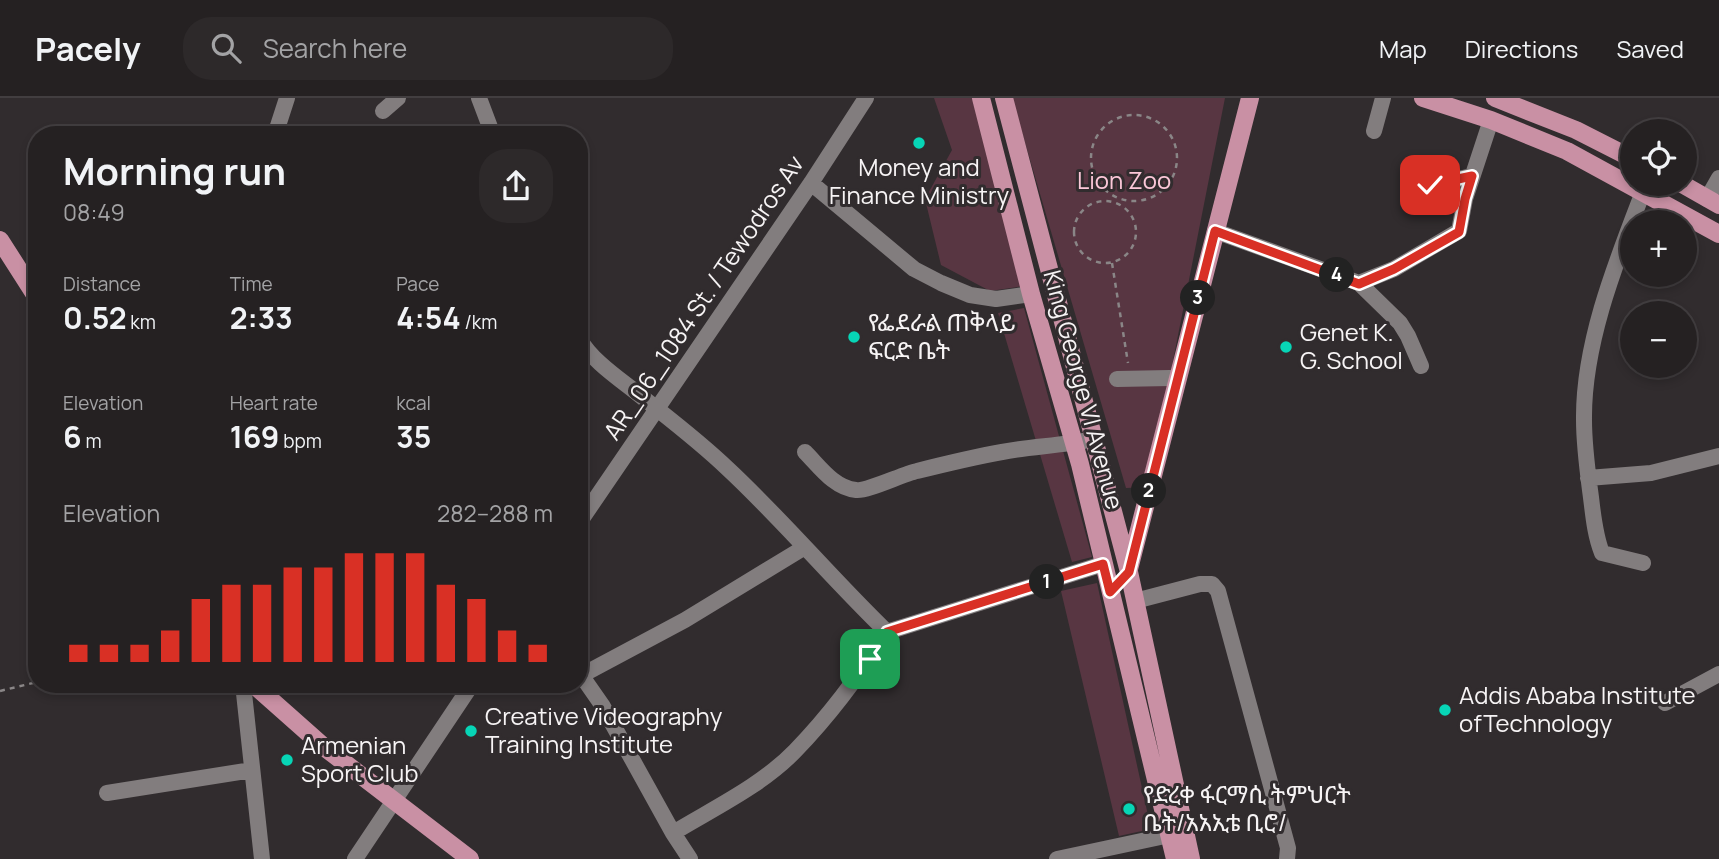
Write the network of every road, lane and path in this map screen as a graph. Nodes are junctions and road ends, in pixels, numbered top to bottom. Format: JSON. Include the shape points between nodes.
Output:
{"nodes":[{"id":1,"x":286,"y":98,"type":"edge"},
{"id":2,"x":398,"y":98,"type":"edge"},
{"id":3,"x":479,"y":98,"type":"edge"},
{"id":4,"x":866,"y":98,"type":"edge"},
{"id":5,"x":981,"y":98,"type":"edge"},
{"id":6,"x":1004,"y":98,"type":"edge"},
{"id":7,"x":1250,"y":98,"type":"edge"},
{"id":8,"x":1383,"y":98,"type":"edge"},
{"id":9,"x":1423,"y":98,"type":"edge"},
{"id":10,"x":1495,"y":98,"type":"edge"},
{"id":11,"x":383,"y":111,"type":"dead end"},
{"id":12,"x":1491,"y":120,"type":"junction"},
{"id":13,"x":278,"y":126,"type":"edge"},
{"id":14,"x":490,"y":126,"type":"edge"},
{"id":15,"x":1576,"y":130,"type":"junction"},
{"id":16,"x":1374,"y":131,"type":"dead end"},
{"id":17,"x":1567,"y":151,"type":"junction"},
{"id":18,"x":1620,"y":152,"type":"edge"},
{"id":19,"x":1472,"y":176,"type":"junction"},
{"id":20,"x":1719,"y":178,"type":"edge"},
{"id":21,"x":1620,"y":180,"type":"edge"},
{"id":22,"x":811,"y":183,"type":"junction"},
{"id":23,"x":1430,"y":185,"type":"dead end"},
{"id":24,"x":1697,"y":193,"type":"edge"},
{"id":25,"x":1642,"y":196,"type":"edge"},
{"id":26,"x":1650,"y":196,"type":"edge"},
{"id":27,"x":1675,"y":196,"type":"edge"},
{"id":28,"x":1118,"y":199,"type":"junction"},
{"id":29,"x":1713,"y":202,"type":"edge"},
{"id":30,"x":1114,"y":203,"type":"junction"},
{"id":31,"x":1670,"y":207,"type":"junction"},
{"id":32,"x":1215,"y":231,"type":"junction"},
{"id":33,"x":1719,"y":234,"type":"edge"},
{"id":34,"x":0,"y":240,"type":"edge"},
{"id":35,"x":1112,"y":263,"type":"junction"},
{"id":36,"x":28,"y":284,"type":"edge"},
{"id":37,"x":1359,"y":284,"type":"junction"},
{"id":38,"x":1031,"y":294,"type":"junction"},
{"id":39,"x":1065,"y":337,"type":"junction"},
{"id":40,"x":1047,"y":346,"type":"junction"},
{"id":41,"x":588,"y":350,"type":"edge"},
{"id":42,"x":1421,"y":366,"type":"dead end"},
{"id":43,"x":1170,"y":377,"type":"dead end"},
{"id":44,"x":1124,"y":379,"type":"joint"},
{"id":45,"x":656,"y":408,"type":"junction"},
{"id":46,"x":1093,"y":439,"type":"junction"},
{"id":47,"x":1074,"y":443,"type":"junction"},
{"id":48,"x":805,"y":452,"type":"dead end"},
{"id":49,"x":1719,"y":456,"type":"edge"},
{"id":50,"x":1588,"y":478,"type":"junction"},
{"id":51,"x":588,"y":510,"type":"edge"},
{"id":52,"x":805,"y":547,"type":"junction"},
{"id":53,"x":1643,"y":563,"type":"dead end"},
{"id":54,"x":1103,"y":564,"type":"junction"},
{"id":55,"x":1129,"y":572,"type":"junction"},
{"id":56,"x":1110,"y":592,"type":"junction"},
{"id":57,"x":1135,"y":601,"type":"junction"},
{"id":58,"x":887,"y":632,"type":"junction"},
{"id":59,"x":588,"y":670,"type":"edge"},
{"id":60,"x":1719,"y":674,"type":"edge"},
{"id":61,"x":28,"y":684,"type":"edge"},
{"id":62,"x":588,"y":684,"type":"edge"},
{"id":63,"x":0,"y":691,"type":"edge"},
{"id":64,"x":244,"y":693,"type":"edge"},
{"id":65,"x":263,"y":693,"type":"edge"},
{"id":66,"x":466,"y":693,"type":"edge"},
{"id":67,"x":1665,"y":704,"type":"dead end"},
{"id":68,"x":252,"y":770,"type":"junction"},
{"id":69,"x":107,"y":793,"type":"dead end"},
{"id":70,"x":394,"y":800,"type":"junction"},
{"id":71,"x":673,"y":833,"type":"junction"},
{"id":72,"x":1177,"y":834,"type":"junction"},
{"id":73,"x":262,"y":859,"type":"edge"},
{"id":74,"x":355,"y":859,"type":"edge"},
{"id":75,"x":470,"y":859,"type":"edge"},
{"id":76,"x":690,"y":859,"type":"edge"},
{"id":77,"x":1057,"y":859,"type":"edge"},
{"id":78,"x":1175,"y":859,"type":"edge"},
{"id":79,"x":1191,"y":859,"type":"edge"},
{"id":80,"x":1287,"y":859,"type":"edge"}],
"edges":[{"from":1,"to":13,"type":"street"},
{"from":2,"to":11,"type":"street"},
{"from":3,"to":14,"type":"street"},
{"from":4,"to":22,"type":"street","name":"AR_06_1084 St. / Tewodros Av"},
{"from":5,"to":38,"type":"main road","name":"King George VI Avenue"},
{"from":6,"to":39,"type":"main road","name":"King George VI Avenue"},
{"from":7,"to":32,"type":"main road"},
{"from":8,"to":16,"type":"street"},
{"from":9,"to":12,"type":"main road"},
{"from":10,"to":15,"type":"main road"},
{"from":12,"to":17,"type":"main road"},
{"from":12,"to":19,"type":"street"},
{"from":15,"to":17,"type":"main road"},
{"from":15,"to":18,"type":"main road"},
{"from":17,"to":21,"type":"main road"},
{"from":19,"to":23,"type":"street"},
{"from":19,"to":37,"type":"street","via":[[1459,232]]},
{"from":20,"to":29,"type":"street"},
{"from":22,"to":38,"type":"street","via":[[914,269],[941,283],[996,299]]},
{"from":22,"to":45,"type":"street","name":"AR_06_1084 St. / Tewodros Av"},
{"from":24,"to":29,"type":"main road"},
{"from":25,"to":50,"type":"street","via":[[1591,350],[1584,420]]},
{"from":26,"to":31,"type":"main road"},
{"from":27,"to":31,"type":"main road"},
{"from":28,"to":28,"type":"path","via":[[1105,191],[1091,167],[1095,139],[1115,120],[1143,116],[1156,121],[1174,143],[1175,172],[1159,194],[1139,201]]},
{"from":28,"to":30,"type":"path"},
{"from":30,"to":35,"type":"path","via":[[1132,217],[1136,235],[1128,253]]},
{"from":30,"to":35,"type":"path","via":[[1087,206],[1074,223],[1073,234],[1090,261]]},
{"from":31,"to":33,"type":"main road"},
{"from":32,"to":37,"type":"street"},
{"from":32,"to":55,"type":"main road"},
{"from":34,"to":36,"type":"main road"},
{"from":35,"to":44,"type":"path"},
{"from":37,"to":42,"type":"street","via":[[1400,323]]},
{"from":38,"to":40,"type":"main road","name":"King George VI Avenue"},
{"from":39,"to":40,"type":"main road"},
{"from":39,"to":46,"type":"main road","name":"King George VI Avenue"},
{"from":40,"to":47,"type":"main road","name":"King George VI Avenue"},
{"from":41,"to":45,"type":"street"},
{"from":43,"to":44,"type":"street"},
{"from":45,"to":51,"type":"street","name":"AR_06_1084 St. / Tewodros Av"},
{"from":45,"to":52,"type":"street","via":[[726,467]]},
{"from":46,"to":47,"type":"street"},
{"from":46,"to":55,"type":"main road","name":"King George VI Avenue"},
{"from":47,"to":48,"type":"street","via":[[942,465],[861,490],[834,481]]},
{"from":47,"to":54,"type":"main road","name":"King George VI Avenue"},
{"from":49,"to":50,"type":"street","via":[[1651,472]]},
{"from":50,"to":53,"type":"street","via":[[1602,553]]},
{"from":52,"to":58,"type":"street"},
{"from":52,"to":59,"type":"street","via":[[685,620]]},
{"from":54,"to":56,"type":"main road","name":"King George VI Avenue"},
{"from":54,"to":58,"type":"street"},
{"from":55,"to":56,"type":"main road"},
{"from":55,"to":57,"type":"main road","name":"King George VI Avenue"},
{"from":56,"to":72,"type":"main road","name":"King George VI Avenue"},
{"from":57,"to":72,"type":"main road","name":"King George VI Avenue"},
{"from":57,"to":80,"type":"street","via":[[1200,584],[1212,584],[1218,591],[1288,848]]},
{"from":58,"to":71,"type":"street","via":[[793,753],[741,793]]},
{"from":60,"to":67,"type":"street"},
{"from":61,"to":63,"type":"path"},
{"from":62,"to":71,"type":"street"},
{"from":64,"to":68,"type":"street"},
{"from":65,"to":70,"type":"main road"},
{"from":66,"to":70,"type":"street"},
{"from":68,"to":69,"type":"street"},
{"from":68,"to":73,"type":"street"},
{"from":70,"to":74,"type":"street"},
{"from":70,"to":75,"type":"main road"},
{"from":71,"to":76,"type":"street"},
{"from":72,"to":77,"type":"street"},
{"from":72,"to":78,"type":"main road","name":"King George VI Avenue"},
{"from":72,"to":79,"type":"main road","name":"King George VI Avenue"}]}
